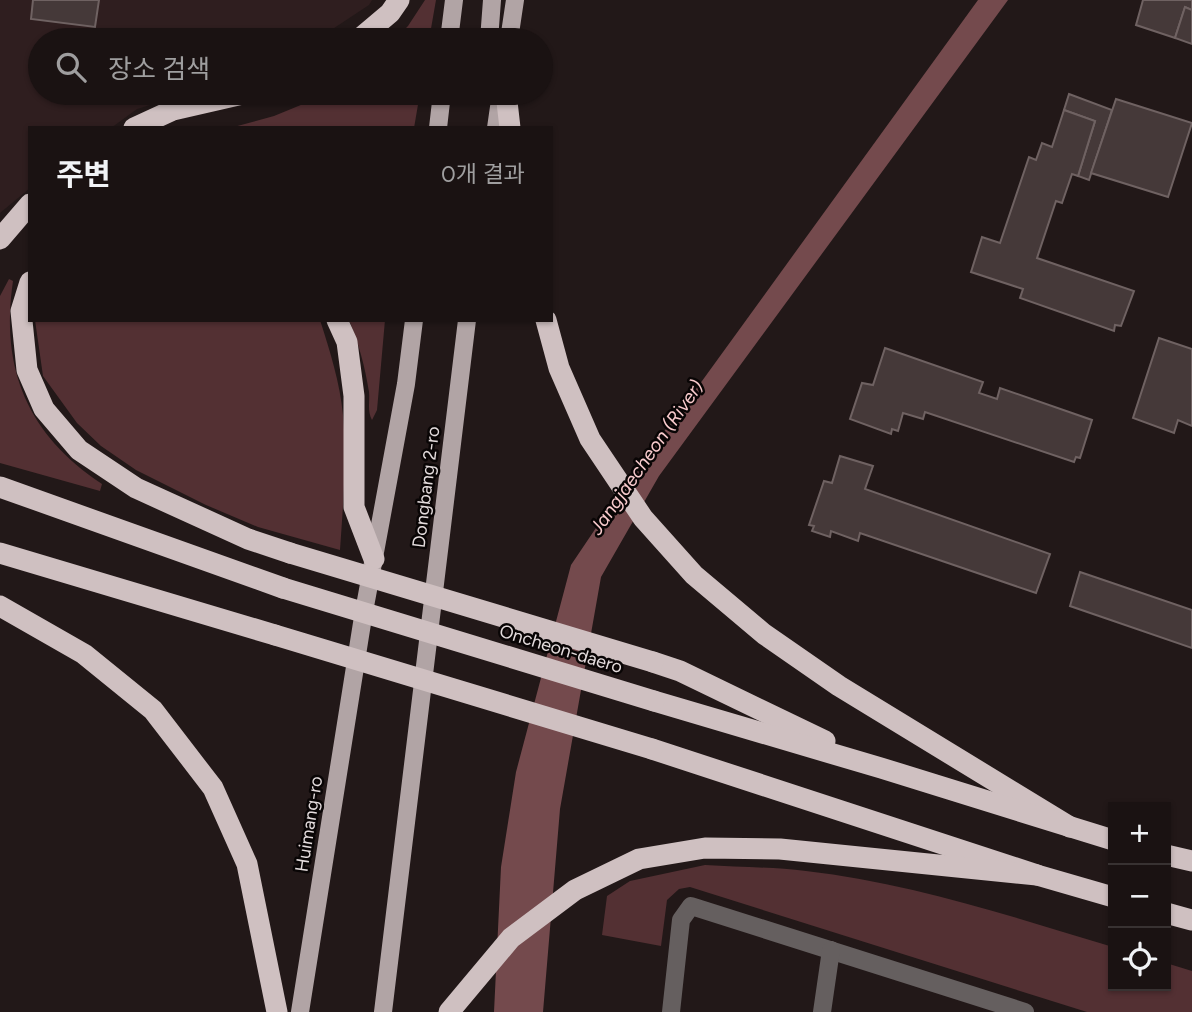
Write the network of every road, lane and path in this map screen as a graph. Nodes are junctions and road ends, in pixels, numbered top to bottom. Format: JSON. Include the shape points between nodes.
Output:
{"nodes":[{"id":1,"x":399,"y":0,"type":"edge"},
{"id":2,"x":454,"y":0,"type":"edge"},
{"id":3,"x":492,"y":0,"type":"edge"},
{"id":4,"x":515,"y":0,"type":"edge"},
{"id":5,"x":372,"y":28,"type":"edge"},
{"id":6,"x":450,"y":28,"type":"edge"},
{"id":7,"x":490,"y":28,"type":"edge"},
{"id":8,"x":511,"y":28,"type":"edge"},
{"id":9,"x":195,"y":105,"type":"edge"},
{"id":10,"x":441,"y":105,"type":"edge"},
{"id":11,"x":493,"y":105,"type":"edge"},
{"id":12,"x":501,"y":105,"type":"edge"},
{"id":13,"x":506,"y":105,"type":"edge"},
{"id":14,"x":138,"y":126,"type":"edge"},
{"id":15,"x":438,"y":126,"type":"edge"},
{"id":16,"x":495,"y":126,"type":"edge"},
{"id":17,"x":496,"y":126,"type":"edge"},
{"id":18,"x":510,"y":126,"type":"edge"},
{"id":19,"x":28,"y":206,"type":"edge"},
{"id":20,"x":0,"y":239,"type":"edge"},
{"id":21,"x":28,"y":288,"type":"edge"},
{"id":22,"x":338,"y":322,"type":"edge"},
{"id":23,"x":414,"y":322,"type":"edge"},
{"id":24,"x":467,"y":322,"type":"edge"},
{"id":25,"x":547,"y":322,"type":"edge"},
{"id":26,"x":0,"y":487,"type":"edge"},
{"id":27,"x":0,"y":553,"type":"edge"},
{"id":28,"x":374,"y":559,"type":"junction"},
{"id":29,"x":0,"y":606,"type":"edge"},
{"id":30,"x":359,"y":642,"type":"joint"},
{"id":31,"x":881,"y":768,"type":"junction"},
{"id":32,"x":1070,"y":827,"type":"junction"},
{"id":33,"x":1108,"y":838,"type":"edge"},
{"id":34,"x":1171,"y":856,"type":"edge"},
{"id":35,"x":1192,"y":861,"type":"edge"},
{"id":36,"x":1037,"y":875,"type":"junction"},
{"id":37,"x":1108,"y":896,"type":"edge"},
{"id":38,"x":1171,"y":914,"type":"edge"},
{"id":39,"x":1192,"y":920,"type":"edge"},
{"id":40,"x":831,"y":950,"type":"junction"},
{"id":41,"x":277,"y":1012,"type":"edge"},
{"id":42,"x":300,"y":1012,"type":"edge"},
{"id":43,"x":383,"y":1012,"type":"edge"},
{"id":44,"x":449,"y":1012,"type":"edge"},
{"id":45,"x":670,"y":1012,"type":"edge"},
{"id":46,"x":822,"y":1012,"type":"edge"},
{"id":47,"x":1025,"y":1012,"type":"edge"}],
"edges":[{"from":1,"to":5,"type":"highway"},
{"from":2,"to":6,"type":"main road"},
{"from":3,"to":7,"type":"main road"},
{"from":4,"to":8,"type":"main road"},
{"from":9,"to":14,"type":"highway"},
{"from":10,"to":15,"type":"main road"},
{"from":11,"to":16,"type":"main road"},
{"from":12,"to":17,"type":"main road"},
{"from":13,"to":18,"type":"highway"},
{"from":19,"to":20,"type":"highway"},
{"from":21,"to":31,"type":"highway","bridge":true,"via":[[21,311],[27,370],[44,409],[79,450],[136,488],[290,553],[680,671]]},
{"from":22,"to":28,"type":"highway","via":[[347,342],[354,396],[354,507]]},
{"from":23,"to":28,"type":"main road","name":"Dongbang 2-ro"},
{"from":24,"to":43,"type":"main road","name":"Dongbang 2-ro"},
{"from":25,"to":32,"type":"highway","via":[[559,368],[590,439],[643,518],[694,575],[764,634],[839,686]]},
{"from":26,"to":31,"type":"highway","name":"Oncheon-daero","bridge":true,"via":[[283,587]]},
{"from":27,"to":36,"type":"highway","bridge":true,"via":[[652,749]]},
{"from":28,"to":30,"type":"main road","name":"Dongbang 2-ro"},
{"from":29,"to":41,"type":"highway","via":[[84,654],[153,710],[213,788],[247,864]]},
{"from":30,"to":42,"type":"main road","name":"Huimang-ro"},
{"from":31,"to":32,"type":"highway","name":"Oncheon-daero"},
{"from":32,"to":33,"type":"highway","name":"Oncheon-daero"},
{"from":34,"to":35,"type":"highway"},
{"from":36,"to":37,"type":"highway"},
{"from":36,"to":44,"type":"highway","via":[[780,849],[705,848],[639,859],[575,890],[511,938]]},
{"from":38,"to":39,"type":"highway"},
{"from":40,"to":45,"type":"street","via":[[691,906],[681,920]]},
{"from":40,"to":46,"type":"street"},
{"from":40,"to":47,"type":"street"}]}
